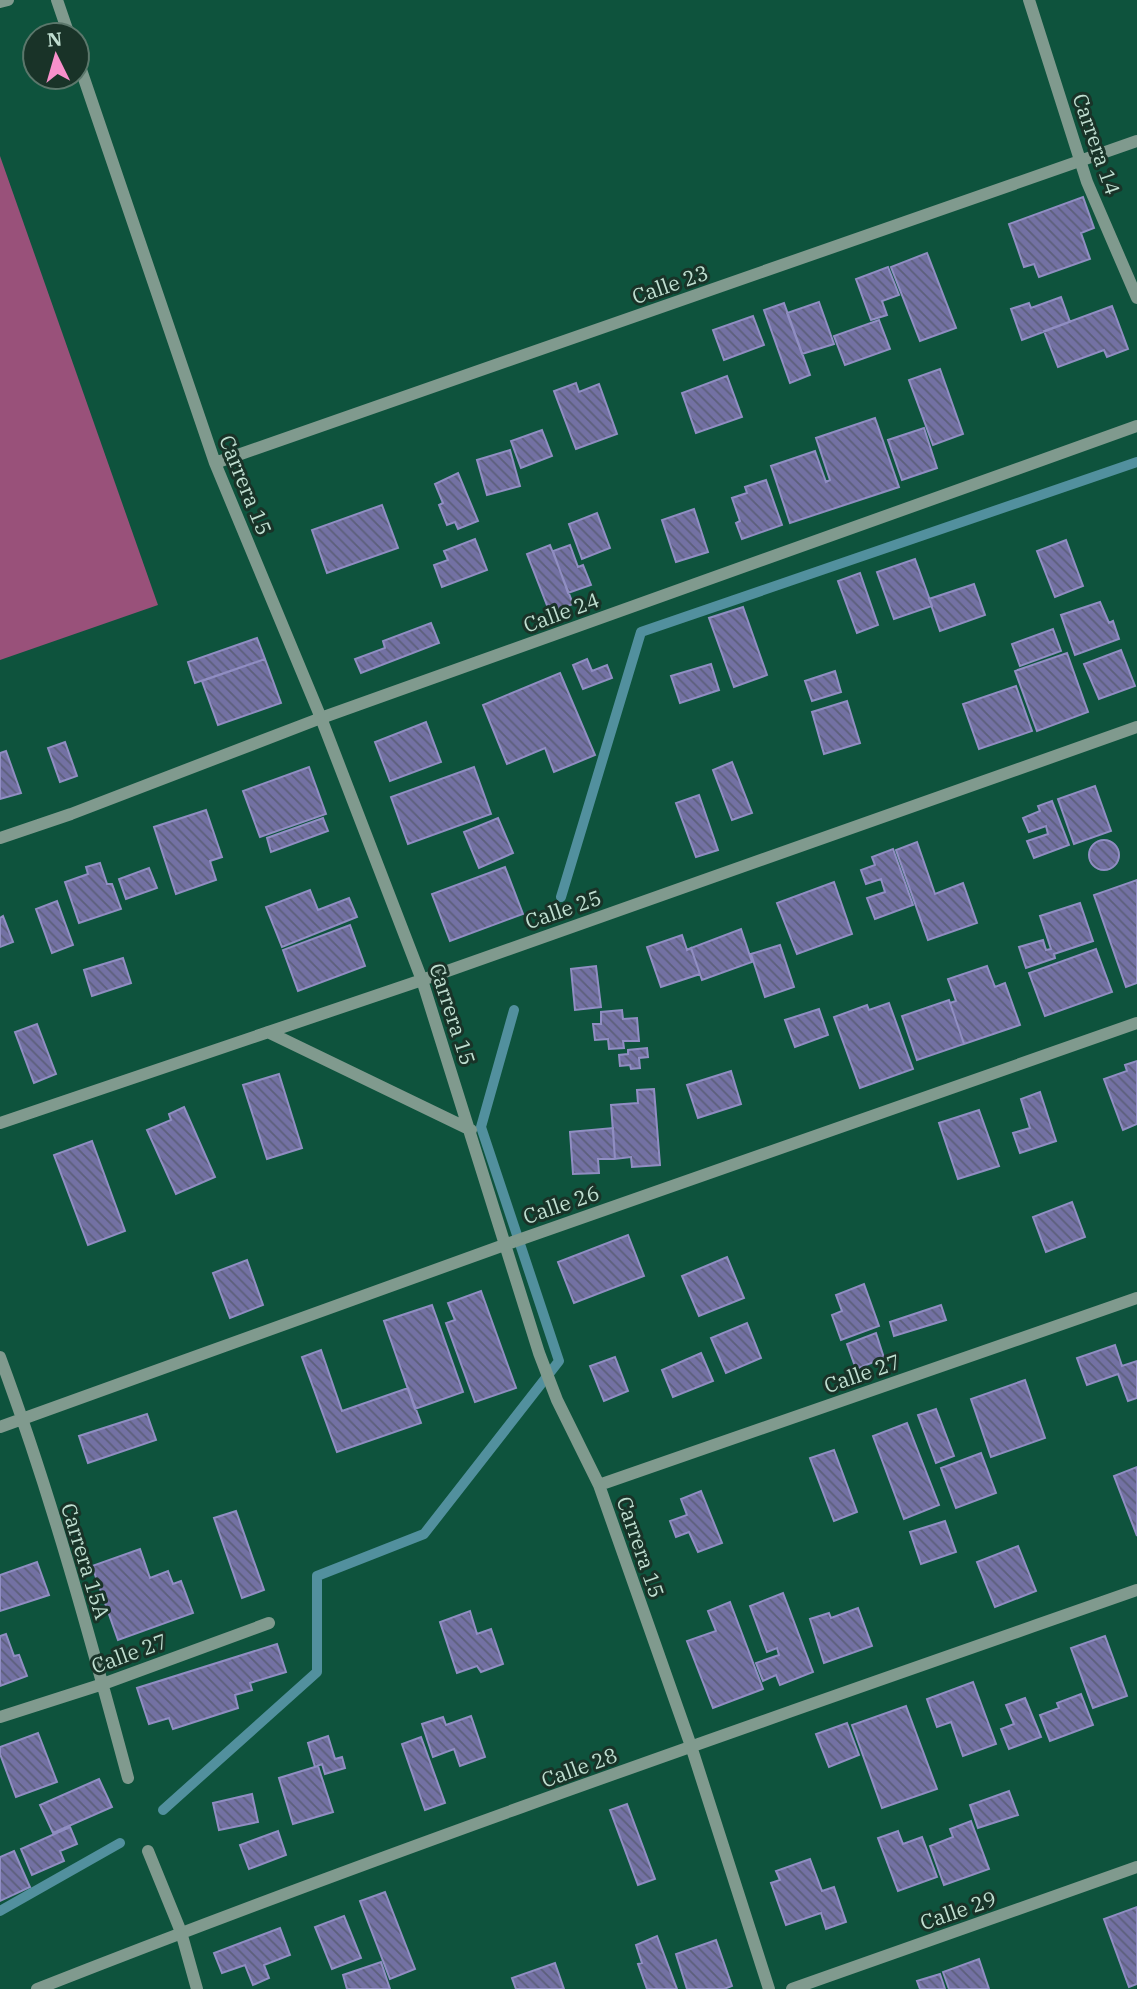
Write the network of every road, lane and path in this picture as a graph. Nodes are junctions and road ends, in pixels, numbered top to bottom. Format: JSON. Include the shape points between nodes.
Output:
{"nodes":[{"id":1,"x":8,"y":0,"type":"edge"},
{"id":2,"x":57,"y":0,"type":"edge"},
{"id":3,"x":1029,"y":0,"type":"edge"},
{"id":4,"x":0,"y":2,"type":"edge"},
{"id":5,"x":64,"y":21,"type":"edge"},
{"id":6,"x":88,"y":91,"type":"edge"},
{"id":7,"x":1137,"y":141,"type":"edge"},
{"id":8,"x":1080,"y":160,"type":"junction"},
{"id":9,"x":1137,"y":298,"type":"edge"},
{"id":10,"x":1137,"y":426,"type":"edge"},
{"id":11,"x":215,"y":463,"type":"junction"},
{"id":12,"x":321,"y":718,"type":"junction"},
{"id":13,"x":1137,"y":727,"type":"edge"},
{"id":14,"x":0,"y":838,"type":"edge"},
{"id":15,"x":422,"y":980,"type":"junction"},
{"id":16,"x":1137,"y":1023,"type":"edge"},
{"id":17,"x":268,"y":1032,"type":"junction"},
{"id":18,"x":0,"y":1124,"type":"edge"},
{"id":19,"x":471,"y":1130,"type":"junction"},
{"id":20,"x":507,"y":1244,"type":"junction"},
{"id":21,"x":1137,"y":1298,"type":"edge"},
{"id":22,"x":0,"y":1357,"type":"edge"},
{"id":23,"x":23,"y":1419,"type":"junction"},
{"id":24,"x":0,"y":1427,"type":"edge"},
{"id":25,"x":599,"y":1485,"type":"junction"},
{"id":26,"x":1137,"y":1590,"type":"edge"},
{"id":27,"x":270,"y":1623,"type":"dead end"},
{"id":28,"x":103,"y":1684,"type":"junction"},
{"id":29,"x":0,"y":1717,"type":"edge"},
{"id":30,"x":691,"y":1746,"type":"junction"},
{"id":31,"x":128,"y":1778,"type":"dead end"},
{"id":32,"x":148,"y":1851,"type":"dead end"},
{"id":33,"x":1137,"y":1867,"type":"edge"},
{"id":34,"x":181,"y":1932,"type":"junction"},
{"id":35,"x":37,"y":1989,"type":"edge"},
{"id":36,"x":197,"y":1989,"type":"edge"},
{"id":37,"x":769,"y":1989,"type":"edge"},
{"id":38,"x":792,"y":1989,"type":"edge"}],
"edges":[{"from":1,"to":4,"type":"street"},
{"from":2,"to":5,"type":"street"},
{"from":3,"to":8,"type":"street","name":"Carrera 14"},
{"from":6,"to":11,"type":"street","name":"Carrera 15"},
{"from":7,"to":8,"type":"street","name":"Calle 23"},
{"from":8,"to":9,"type":"street","name":"Carrera 14"},
{"from":8,"to":11,"type":"street","name":"Calle 23"},
{"from":10,"to":12,"type":"street","name":"Calle 24"},
{"from":11,"to":12,"type":"street","name":"Carrera 15"},
{"from":12,"to":14,"type":"street","name":"Calle 24"},
{"from":12,"to":15,"type":"street","name":"Carrera 15"},
{"from":13,"to":15,"type":"street","name":"Calle 25"},
{"from":15,"to":17,"type":"street","name":"Calle 25"},
{"from":15,"to":19,"type":"street","name":"Carrera 15"},
{"from":16,"to":20,"type":"street","name":"Calle 26"},
{"from":17,"to":18,"type":"street","name":"Calle 25"},
{"from":17,"to":19,"type":"street"},
{"from":19,"to":20,"type":"street","name":"Carrera 15"},
{"from":20,"to":23,"type":"street","name":"Calle 26"},
{"from":20,"to":25,"type":"street","name":"Carrera 15","via":[[539,1353]]},
{"from":21,"to":25,"type":"street","name":"Calle 27"},
{"from":22,"to":23,"type":"street","name":"Carrera 15A"},
{"from":23,"to":24,"type":"street","name":"Calle 26"},
{"from":23,"to":28,"type":"street","name":"Carrera 15A"},
{"from":25,"to":30,"type":"street","name":"Carrera 15"},
{"from":26,"to":30,"type":"street","name":"Calle 28"},
{"from":27,"to":28,"type":"street","name":"Calle 27"},
{"from":28,"to":29,"type":"street","name":"Calle 27"},
{"from":28,"to":31,"type":"street","name":"Carrera 15A"},
{"from":30,"to":34,"type":"street","name":"Calle 28"},
{"from":30,"to":37,"type":"street","name":"Carrera 15"},
{"from":32,"to":34,"type":"street"},
{"from":33,"to":38,"type":"street","name":"Calle 29"},
{"from":34,"to":35,"type":"street","name":"Calle 28"},
{"from":34,"to":36,"type":"street"}]}
